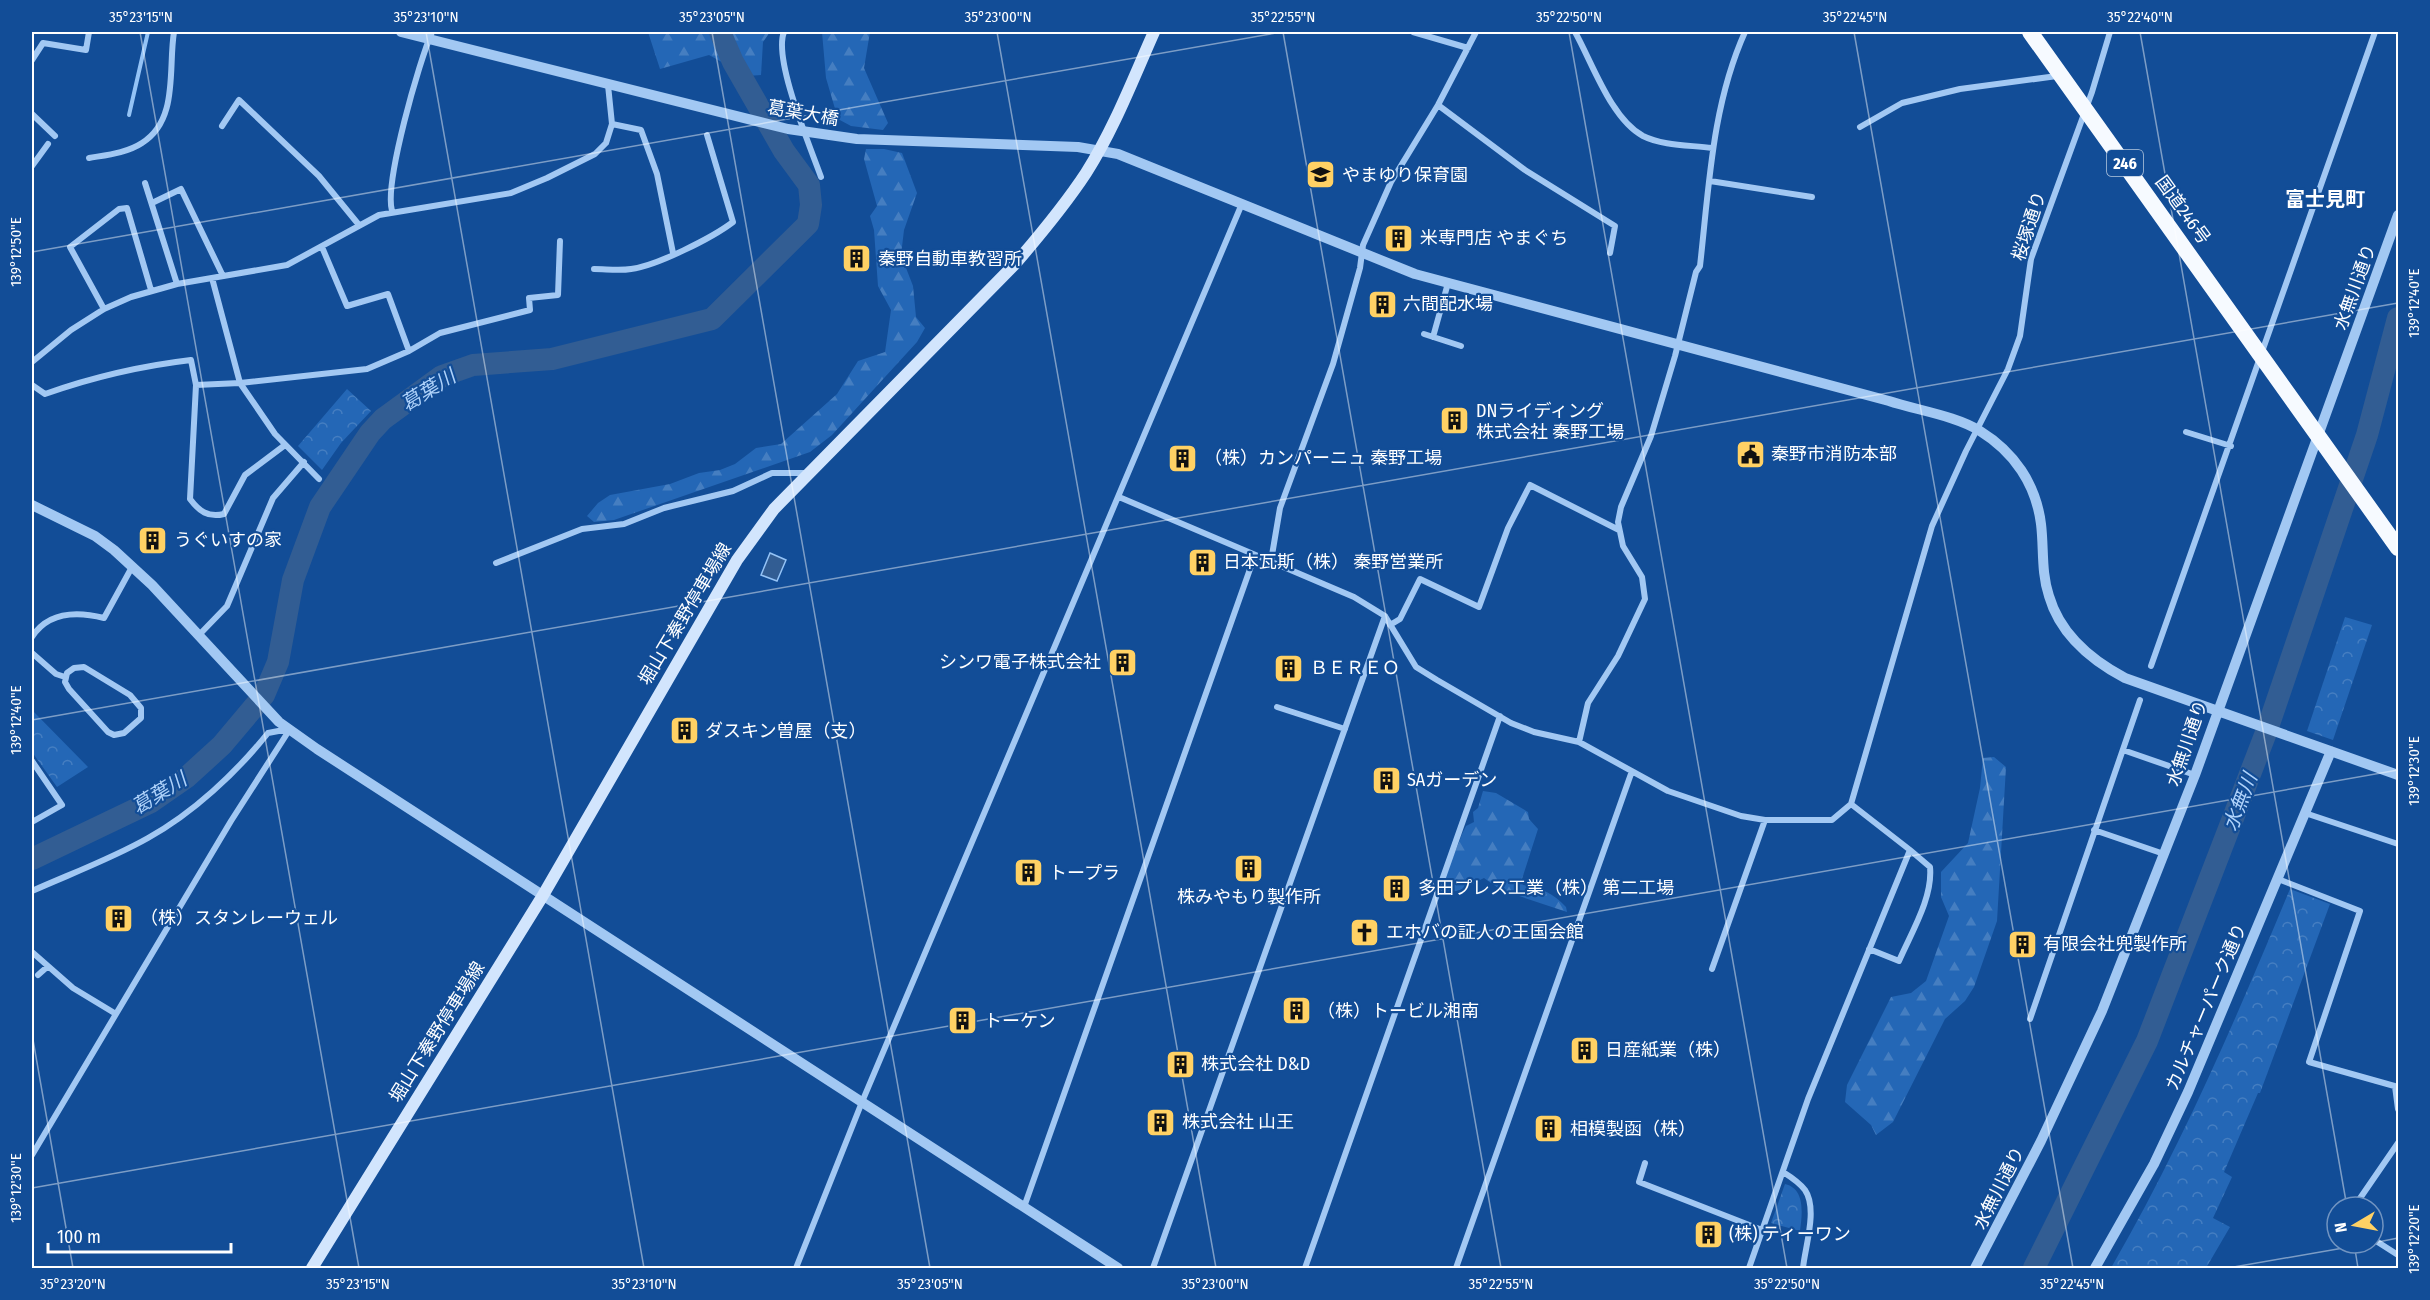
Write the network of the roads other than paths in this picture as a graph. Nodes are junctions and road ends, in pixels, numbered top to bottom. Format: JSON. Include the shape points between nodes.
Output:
{"nodes":[{"id":1,"x":90,"y":32,"type":"edge"},
{"id":2,"x":174,"y":32,"type":"edge"},
{"id":3,"x":401,"y":32,"type":"edge"},
{"id":4,"x":784,"y":32,"type":"edge"},
{"id":5,"x":1154,"y":32,"type":"edge"},
{"id":6,"x":1413,"y":32,"type":"edge"},
{"id":7,"x":1476,"y":32,"type":"edge"},
{"id":8,"x":1575,"y":32,"type":"edge"},
{"id":9,"x":1745,"y":32,"type":"edge"},
{"id":10,"x":2030,"y":32,"type":"edge"},
{"id":11,"x":2110,"y":32,"type":"edge"},
{"id":12,"x":2375,"y":32,"type":"edge"},
{"id":13,"x":430,"y":35,"type":"edge"},
{"id":14,"x":1468,"y":48,"type":"junction"},
{"id":15,"x":32,"y":60,"type":"edge"},
{"id":16,"x":2061,"y":75,"type":"junction"},
{"id":17,"x":608,"y":85,"type":"junction"},
{"id":18,"x":1438,"y":105,"type":"junction"},
{"id":19,"x":2085,"y":109,"type":"junction"},
{"id":20,"x":32,"y":114,"type":"edge"},
{"id":21,"x":612,"y":124,"type":"junction"},
{"id":22,"x":222,"y":126,"type":"dead end"},
{"id":23,"x":1860,"y":128,"type":"dead end"},
{"id":24,"x":707,"y":135,"type":"dead end"},
{"id":25,"x":55,"y":136,"type":"dead end"},
{"id":26,"x":48,"y":144,"type":"dead end"},
{"id":27,"x":1712,"y":148,"type":"junction"},
{"id":28,"x":1097,"y":150,"type":"junction"},
{"id":29,"x":89,"y":158,"type":"dead end"},
{"id":30,"x":32,"y":166,"type":"edge"},
{"id":31,"x":821,"y":177,"type":"dead end"},
{"id":32,"x":1710,"y":181,"type":"junction"},
{"id":33,"x":145,"y":183,"type":"dead end"},
{"id":34,"x":1812,"y":197,"type":"dead end"},
{"id":35,"x":152,"y":203,"type":"junction"},
{"id":36,"x":1241,"y":206,"type":"junction"},
{"id":37,"x":392,"y":211,"type":"junction"},
{"id":38,"x":2398,"y":215,"type":"edge"},
{"id":39,"x":359,"y":225,"type":"junction"},
{"id":40,"x":560,"y":241,"type":"dead end"},
{"id":41,"x":322,"y":247,"type":"junction"},
{"id":42,"x":673,"y":253,"type":"junction"},
{"id":43,"x":1610,"y":253,"type":"dead end"},
{"id":44,"x":1363,"y":254,"type":"junction"},
{"id":45,"x":594,"y":269,"type":"dead end"},
{"id":46,"x":223,"y":276,"type":"junction"},
{"id":47,"x":213,"y":278,"type":"junction"},
{"id":48,"x":1448,"y":283,"type":"junction"},
{"id":49,"x":177,"y":284,"type":"junction"},
{"id":50,"x":150,"y":290,"type":"junction"},
{"id":51,"x":104,"y":309,"type":"junction"},
{"id":52,"x":1424,"y":334,"type":"dead end"},
{"id":53,"x":1433,"y":338,"type":"junction"},
{"id":54,"x":1677,"y":345,"type":"junction"},
{"id":55,"x":1461,"y":346,"type":"dead end"},
{"id":56,"x":409,"y":351,"type":"junction"},
{"id":57,"x":32,"y":362,"type":"edge"},
{"id":58,"x":240,"y":383,"type":"junction"},
{"id":59,"x":196,"y":385,"type":"junction"},
{"id":60,"x":32,"y":386,"type":"edge"},
{"id":61,"x":1978,"y":430,"type":"junction"},
{"id":62,"x":2186,"y":432,"type":"dead end"},
{"id":63,"x":285,"y":445,"type":"junction"},
{"id":64,"x":2230,"y":446,"type":"junction"},
{"id":65,"x":304,"y":462,"type":"junction"},
{"id":66,"x":810,"y":473,"type":"junction"},
{"id":67,"x":319,"y":478,"type":"dead end"},
{"id":68,"x":1119,"y":497,"type":"junction"},
{"id":69,"x":32,"y":505,"type":"edge"},
{"id":70,"x":1619,"y":530,"type":"junction"},
{"id":71,"x":2398,"y":548,"type":"edge"},
{"id":72,"x":1255,"y":555,"type":"junction"},
{"id":73,"x":1271,"y":561,"type":"junction"},
{"id":74,"x":496,"y":563,"type":"dead end"},
{"id":75,"x":132,"y":567,"type":"junction"},
{"id":76,"x":1385,"y":616,"type":"junction"},
{"id":77,"x":1390,"y":625,"type":"junction"},
{"id":78,"x":199,"y":635,"type":"junction"},
{"id":79,"x":32,"y":637,"type":"edge"},
{"id":80,"x":32,"y":653,"type":"edge"},
{"id":81,"x":2151,"y":666,"type":"dead end"},
{"id":82,"x":65,"y":677,"type":"junction"},
{"id":83,"x":2139,"y":700,"type":"dead end"},
{"id":84,"x":1277,"y":707,"type":"dead end"},
{"id":85,"x":2216,"y":711,"type":"junction"},
{"id":86,"x":1500,"y":717,"type":"junction"},
{"id":87,"x":290,"y":729,"type":"junction"},
{"id":88,"x":1345,"y":729,"type":"junction"},
{"id":89,"x":1579,"y":742,"type":"junction"},
{"id":90,"x":2123,"y":750,"type":"junction"},
{"id":91,"x":2331,"y":751,"type":"junction"},
{"id":92,"x":32,"y":761,"type":"edge"},
{"id":93,"x":1632,"y":771,"type":"junction"},
{"id":94,"x":2195,"y":775,"type":"junction"},
{"id":95,"x":2398,"y":775,"type":"edge"},
{"id":96,"x":1851,"y":804,"type":"junction"},
{"id":97,"x":2305,"y":813,"type":"junction"},
{"id":98,"x":1764,"y":820,"type":"junction"},
{"id":99,"x":32,"y":822,"type":"edge"},
{"id":100,"x":2094,"y":830,"type":"junction"},
{"id":101,"x":2398,"y":844,"type":"edge"},
{"id":102,"x":1910,"y":850,"type":"junction"},
{"id":103,"x":2164,"y":854,"type":"junction"},
{"id":104,"x":2278,"y":879,"type":"junction"},
{"id":105,"x":32,"y":891,"type":"edge"},
{"id":106,"x":542,"y":897,"type":"junction"},
{"id":107,"x":1869,"y":949,"type":"junction"},
{"id":108,"x":32,"y":952,"type":"edge"},
{"id":109,"x":47,"y":967,"type":"junction"},
{"id":110,"x":1712,"y":969,"type":"dead end"},
{"id":111,"x":38,"y":975,"type":"dead end"},
{"id":112,"x":116,"y":1014,"type":"junction"},
{"id":113,"x":2030,"y":1019,"type":"dead end"},
{"id":114,"x":2397,"y":1087,"type":"edge"},
{"id":115,"x":862,"y":1102,"type":"junction"},
{"id":116,"x":2398,"y":1109,"type":"edge"},
{"id":117,"x":2398,"y":1143,"type":"edge"},
{"id":118,"x":34,"y":1146,"type":"edge"},
{"id":119,"x":32,"y":1155,"type":"edge"},
{"id":120,"x":1645,"y":1163,"type":"dead end"},
{"id":121,"x":1783,"y":1172,"type":"junction"},
{"id":122,"x":2362,"y":1195,"type":"edge"},
{"id":123,"x":1024,"y":1207,"type":"junction"},
{"id":124,"x":1762,"y":1230,"type":"junction"},
{"id":125,"x":312,"y":1269,"type":"edge"},
{"id":126,"x":796,"y":1269,"type":"edge"},
{"id":127,"x":1118,"y":1269,"type":"edge"},
{"id":128,"x":1153,"y":1269,"type":"edge"},
{"id":129,"x":1305,"y":1269,"type":"edge"},
{"id":130,"x":1456,"y":1269,"type":"edge"},
{"id":131,"x":1749,"y":1269,"type":"edge"},
{"id":132,"x":1803,"y":1269,"type":"edge"},
{"id":133,"x":1975,"y":1269,"type":"edge"},
{"id":134,"x":2095,"y":1269,"type":"edge"}],
"edges":[{"from":1,"to":15,"type":"street","via":[[86,50],[43,43]]},
{"from":2,"to":29,"type":"street","via":[[166,114],[157,128],[143,143]]},
{"from":3,"to":13,"type":"street","name":"葛葉大橋"},
{"from":4,"to":31,"type":"street","via":[[783,63]]},
{"from":5,"to":28,"type":"main road","name":"堀山下秦野停車場線"},
{"from":6,"to":14,"type":"street"},
{"from":7,"to":14,"type":"street"},
{"from":8,"to":27,"type":"street","via":[[1603,86],[1631,127],[1660,141]]},
{"from":9,"to":27,"type":"street","via":[[1734,55]]},
{"from":10,"to":16,"type":"highway","name":"国道246号","number":"246"},
{"from":11,"to":19,"type":"street","name":"桜塚通り"},
{"from":12,"to":64,"type":"street"},
{"from":13,"to":17,"type":"street","name":"葛葉大橋"},
{"from":13,"to":37,"type":"street","via":[[395,165]]},
{"from":14,"to":18,"type":"street"},
{"from":16,"to":19,"type":"highway","name":"国道246号","number":"246"},
{"from":16,"to":23,"type":"street","via":[[1960,89],[1902,103]]},
{"from":17,"to":21,"type":"street"},
{"from":17,"to":28,"type":"street","name":"葛葉大橋","via":[[788,129],[857,139]]},
{"from":18,"to":43,"type":"street","via":[[1525,170],[1615,226]]},
{"from":18,"to":44,"type":"street","via":[[1391,182],[1363,245]]},
{"from":19,"to":61,"type":"street","name":"桜塚通り","via":[[2031,259],[2020,336]]},
{"from":19,"to":71,"type":"highway","name":"国道246号","number":"246"},
{"from":20,"to":25,"type":"street"},
{"from":21,"to":37,"type":"street","via":[[606,142],[595,154],[511,193]]},
{"from":21,"to":42,"type":"street","via":[[641,130],[657,174]]},
{"from":22,"to":39,"type":"street","via":[[239,100],[319,176]]},
{"from":24,"to":42,"type":"street","via":[[733,222],[712,238]]},
{"from":26,"to":30,"type":"street"},
{"from":27,"to":32,"type":"street"},
{"from":28,"to":36,"type":"street","name":"葛葉大橋","via":[[1118,154]]},
{"from":28,"to":66,"type":"main road","name":"堀山下秦野停車場線","via":[[1086,172],[1015,264]]},
{"from":32,"to":34,"type":"street"},
{"from":32,"to":54,"type":"street","via":[[1700,266]]},
{"from":33,"to":35,"type":"street"},
{"from":35,"to":46,"type":"street","via":[[181,189]]},
{"from":35,"to":49,"type":"street"},
{"from":36,"to":44,"type":"street","name":"葛葉大橋"},
{"from":36,"to":68,"type":"street"},
{"from":37,"to":39,"type":"street"},
{"from":38,"to":85,"type":"street","name":"水無川通り"},
{"from":39,"to":41,"type":"street"},
{"from":40,"to":56,"type":"street","via":[[558,295],[529,298],[530,310],[440,333]]},
{"from":41,"to":46,"type":"street","via":[[287,265]]},
{"from":41,"to":56,"type":"street","via":[[347,306],[388,294]]},
{"from":42,"to":45,"type":"street","via":[[631,270]]},
{"from":44,"to":48,"type":"street","name":"葛葉大橋"},
{"from":44,"to":73,"type":"street","via":[[1333,364],[1280,508]]},
{"from":46,"to":47,"type":"street"},
{"from":47,"to":49,"type":"street"},
{"from":47,"to":58,"type":"street"},
{"from":48,"to":53,"type":"street"},
{"from":48,"to":54,"type":"street","name":"葛葉大橋"},
{"from":49,"to":50,"type":"street"},
{"from":50,"to":51,"type":"street"},
{"from":50,"to":51,"type":"street","via":[[127,208],[119,209],[70,247]]},
{"from":51,"to":57,"type":"street"},
{"from":52,"to":53,"type":"street"},
{"from":53,"to":55,"type":"street"},
{"from":54,"to":61,"type":"street","name":"葛葉大橋","via":[[1889,401]]},
{"from":54,"to":70,"type":"street","via":[[1651,436],[1621,507]]},
{"from":56,"to":58,"type":"street","via":[[367,369]]},
{"from":58,"to":59,"type":"street"},
{"from":58,"to":63,"type":"street","via":[[255,409]]},
{"from":59,"to":60,"type":"street","via":[[191,360],[145,365],[45,394]]},
{"from":59,"to":63,"type":"street","via":[[189,493],[199,510],[208,515],[224,514],[245,475]]},
{"from":61,"to":85,"type":"street","name":"葛葉大橋","via":[[2019,465],[2033,492],[2041,524],[2043,573],[2049,598],[2068,633],[2085,653],[2116,673]]},
{"from":61,"to":96,"type":"street","name":"桜塚通り","via":[[1932,526]]},
{"from":62,"to":64,"type":"street"},
{"from":63,"to":65,"type":"street"},
{"from":64,"to":81,"type":"street"},
{"from":65,"to":67,"type":"street"},
{"from":65,"to":78,"type":"street","via":[[273,498],[227,606]]},
{"from":66,"to":74,"type":"street","via":[[772,473],[733,491],[664,508],[624,524],[582,529]]},
{"from":66,"to":106,"type":"main road","name":"堀山下秦野停車場線","via":[[774,510],[737,560]]},
{"from":68,"to":72,"type":"street"},
{"from":68,"to":115,"type":"street"},
{"from":69,"to":75,"type":"street","via":[[95,536]]},
{"from":70,"to":77,"type":"street","via":[[1530,485],[1508,528],[1479,607],[1419,579],[1400,618]]},
{"from":70,"to":89,"type":"street","via":[[1623,546],[1642,577],[1645,599],[1618,656],[1588,703]]},
{"from":72,"to":73,"type":"street"},
{"from":72,"to":123,"type":"street"},
{"from":73,"to":76,"type":"street","via":[[1354,597]]},
{"from":75,"to":78,"type":"street"},
{"from":75,"to":79,"type":"street","via":[[104,618],[65,615],[41,623]]},
{"from":76,"to":77,"type":"street"},
{"from":76,"to":88,"type":"street"},
{"from":77,"to":86,"type":"street","via":[[1416,666]]},
{"from":78,"to":87,"type":"street","via":[[279,722]]},
{"from":80,"to":82,"type":"street"},
{"from":82,"to":82,"type":"street","via":[[69,689],[114,735],[124,733],[141,718],[141,708],[130,695],[84,667],[74,668]]},
{"from":83,"to":90,"type":"street"},
{"from":84,"to":88,"type":"street"},
{"from":85,"to":91,"type":"street","name":"葛葉大橋"},
{"from":85,"to":94,"type":"street","name":"水無川通り"},
{"from":86,"to":89,"type":"street","via":[[1534,732]]},
{"from":86,"to":129,"type":"street"},
{"from":87,"to":105,"type":"street","via":[[268,733],[238,767],[151,837]]},
{"from":87,"to":106,"type":"street"},
{"from":87,"to":112,"type":"street"},
{"from":88,"to":128,"type":"street"},
{"from":89,"to":93,"type":"street"},
{"from":90,"to":94,"type":"street"},
{"from":90,"to":100,"type":"street"},
{"from":91,"to":95,"type":"street","name":"葛葉大橋"},
{"from":91,"to":97,"type":"street","name":"カルチャーパーク通り"},
{"from":92,"to":99,"type":"street","via":[[62,805]]},
{"from":93,"to":98,"type":"street","via":[[1707,806]]},
{"from":93,"to":130,"type":"street"},
{"from":94,"to":103,"type":"street","name":"水無川通り"},
{"from":96,"to":98,"type":"street","via":[[1832,820]]},
{"from":96,"to":102,"type":"street"},
{"from":97,"to":101,"type":"street"},
{"from":97,"to":104,"type":"street","name":"カルチャーパーク通り"},
{"from":98,"to":110,"type":"street"},
{"from":100,"to":103,"type":"street"},
{"from":100,"to":113,"type":"street"},
{"from":102,"to":107,"type":"street"},
{"from":102,"to":107,"type":"street","via":[[1930,867],[1930,887],[1899,961]]},
{"from":103,"to":133,"type":"street","name":"水無川通り","via":[[2102,1011],[2041,1142]]},
{"from":104,"to":114,"type":"street","via":[[2360,911],[2309,1062]]},
{"from":104,"to":134,"type":"street","name":"カルチャーパーク通り","via":[[2188,1092],[2154,1164]]},
{"from":106,"to":115,"type":"street"},
{"from":106,"to":125,"type":"main road","name":"堀山下秦野停車場線"},
{"from":107,"to":121,"type":"street"},
{"from":108,"to":109,"type":"street"},
{"from":109,"to":111,"type":"street"},
{"from":109,"to":112,"type":"street"},
{"from":112,"to":118,"type":"street"},
{"from":114,"to":116,"type":"street"},
{"from":115,"to":123,"type":"street"},
{"from":115,"to":126,"type":"street"},
{"from":117,"to":122,"type":"street"},
{"from":118,"to":119,"type":"street"},
{"from":120,"to":124,"type":"street","via":[[1639,1182]]},
{"from":121,"to":124,"type":"street"},
{"from":121,"to":132,"type":"street","via":[[1797,1181],[1808,1197],[1810,1213]]},
{"from":123,"to":127,"type":"street"},
{"from":124,"to":131,"type":"street"}]}
